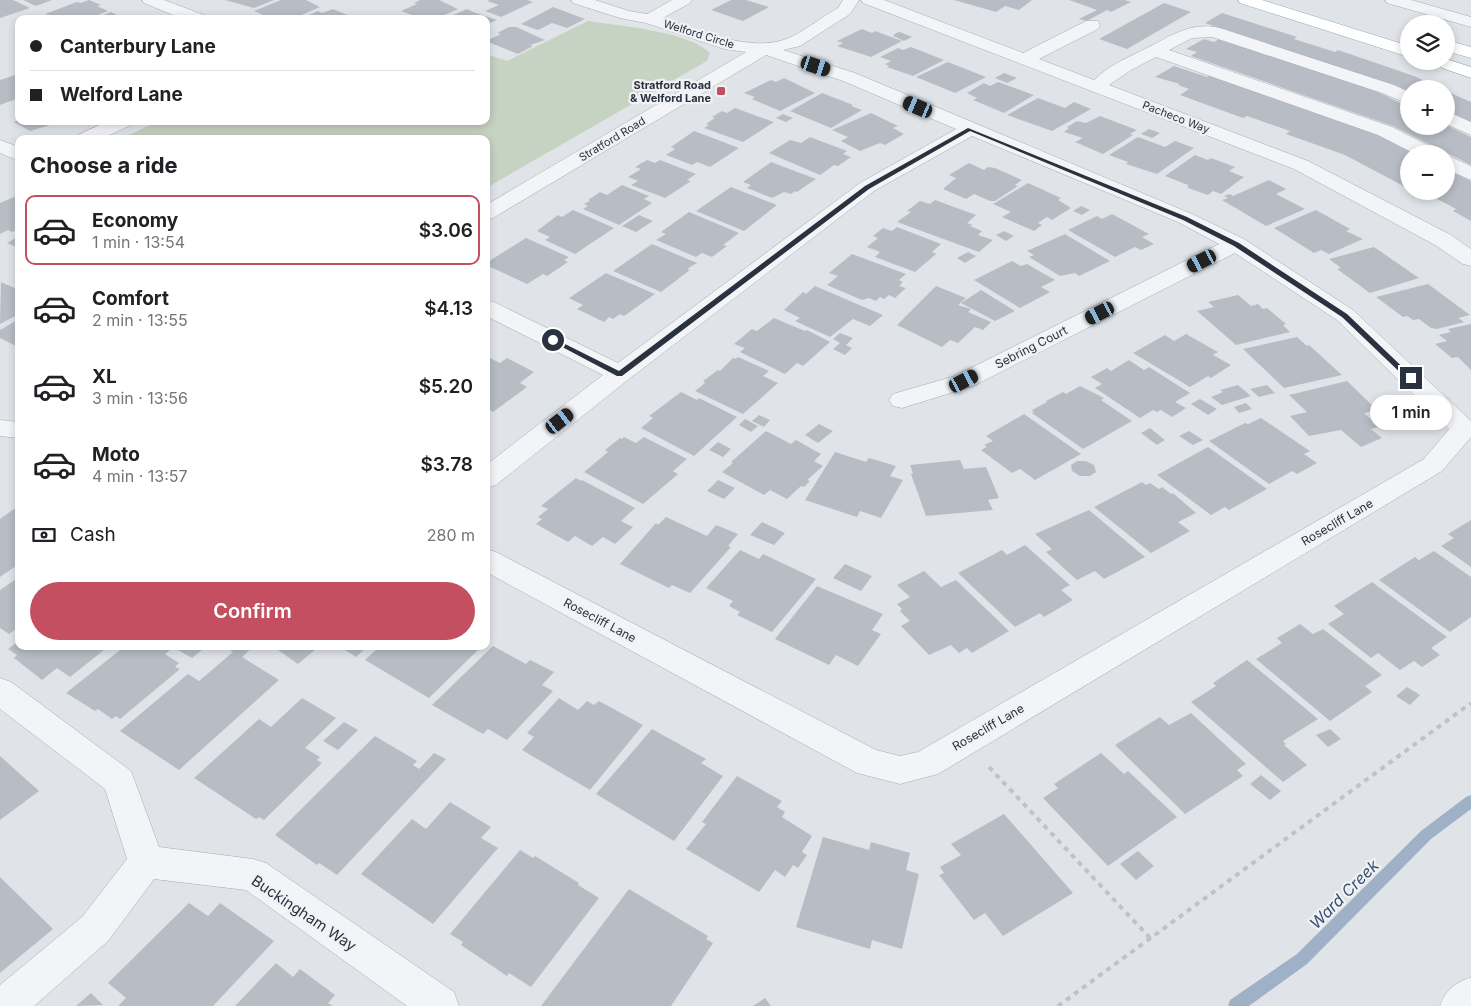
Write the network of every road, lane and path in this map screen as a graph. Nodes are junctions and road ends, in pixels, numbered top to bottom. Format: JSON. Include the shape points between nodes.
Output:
{"nodes":[{"id":1,"x":150,"y":0,"type":"edge"},
{"id":2,"x":579,"y":0,"type":"edge"},
{"id":3,"x":684,"y":0,"type":"edge"},
{"id":4,"x":851,"y":0,"type":"edge"},
{"id":5,"x":869,"y":0,"type":"edge"},
{"id":6,"x":1246,"y":0,"type":"edge"},
{"id":7,"x":1393,"y":0,"type":"edge"},
{"id":8,"x":668,"y":8,"type":"junction"},
{"id":9,"x":188,"y":15,"type":"edge"},
{"id":10,"x":649,"y":18,"type":"junction"},
{"id":11,"x":1471,"y":22,"type":"edge"},
{"id":12,"x":1092,"y":25,"type":"dead end"},
{"id":13,"x":782,"y":28,"type":"dead end"},
{"id":14,"x":764,"y":48,"type":"junction"},
{"id":15,"x":1455,"y":48,"type":"edge"},
{"id":16,"x":1400,"y":49,"type":"edge"},
{"id":17,"x":1156,"y":52,"type":"junction"},
{"id":18,"x":1471,"y":53,"type":"edge"},
{"id":19,"x":1025,"y":59,"type":"junction"},
{"id":20,"x":1455,"y":67,"type":"edge"},
{"id":21,"x":1471,"y":72,"type":"edge"},
{"id":22,"x":1097,"y":87,"type":"junction"},
{"id":23,"x":1400,"y":95,"type":"edge"},
{"id":24,"x":1455,"y":121,"type":"edge"},
{"id":25,"x":115,"y":125,"type":"edge"},
{"id":26,"x":1471,"y":128,"type":"edge"},
{"id":27,"x":970,"y":129,"type":"junction"},
{"id":28,"x":94,"y":135,"type":"edge"},
{"id":29,"x":1413,"y":145,"type":"edge"},
{"id":30,"x":0,"y":146,"type":"edge"},
{"id":31,"x":15,"y":153,"type":"edge"},
{"id":32,"x":1455,"y":166,"type":"edge"},
{"id":33,"x":1471,"y":174,"type":"edge"},
{"id":34,"x":490,"y":212,"type":"edge"},
{"id":35,"x":1236,"y":244,"type":"junction"},
{"id":36,"x":1471,"y":259,"type":"edge"},
{"id":37,"x":490,"y":308,"type":"edge"},
{"id":38,"x":620,"y":374,"type":"junction"},
{"id":39,"x":902,"y":400,"type":"dead end"},
{"id":40,"x":490,"y":476,"type":"edge"},
{"id":41,"x":490,"y":561,"type":"edge"},
{"id":42,"x":0,"y":691,"type":"edge"},
{"id":43,"x":1471,"y":703,"type":"edge"},
{"id":44,"x":964,"y":742,"type":"junction"},
{"id":45,"x":146,"y":862,"type":"junction"},
{"id":46,"x":1151,"y":938,"type":"junction"},
{"id":47,"x":1471,"y":996,"type":"edge"},
{"id":48,"x":4,"y":1006,"type":"edge"},
{"id":49,"x":440,"y":1006,"type":"edge"},
{"id":50,"x":1058,"y":1006,"type":"edge"},
{"id":51,"x":1459,"y":1006,"type":"edge"}],
"edges":[{"from":1,"to":9,"type":"street"},
{"from":2,"to":10,"type":"street","name":"Welford Circle","via":[[626,15]]},
{"from":3,"to":8,"type":"street","name":"Welford Circle"},
{"from":4,"to":14,"type":"street","name":"Stratford Road","via":[[844,11],[794,42]]},
{"from":5,"to":19,"type":"street","name":"Pacheco Way"},
{"from":6,"to":16,"type":"main road"},
{"from":7,"to":11,"type":"street"},
{"from":8,"to":10,"type":"street","name":"Welford Circle"},
{"from":8,"to":14,"type":"street","name":"Welford Circle","via":[[746,35]]},
{"from":10,"to":14,"type":"street","name":"Welford Circle","via":[[730,45]]},
{"from":12,"to":19,"type":"street"},
{"from":13,"to":14,"type":"street","name":"Stratford Road","via":[[771,34]]},
{"from":14,"to":27,"type":"street","via":[[849,77]]},
{"from":14,"to":34,"type":"street","name":"Stratford Road"},
{"from":15,"to":18,"type":"main road"},
{"from":17,"to":22,"type":"street","via":[[1107,77]]},
{"from":17,"to":23,"type":"street","via":[[1184,33],[1214,32]]},
{"from":17,"to":29,"type":"street","via":[[1385,131]]},
{"from":19,"to":22,"type":"street","name":"Pacheco Way"},
{"from":20,"to":21,"type":"main road"},
{"from":22,"to":36,"type":"street","name":"Pacheco Way","via":[[1301,165],[1442,240]]},
{"from":24,"to":26,"type":"street"},
{"from":25,"to":28,"type":"street"},
{"from":27,"to":35,"type":"street","via":[[1185,218]]},
{"from":27,"to":38,"type":"street","via":[[867,187]]},
{"from":30,"to":31,"type":"street"},
{"from":32,"to":33,"type":"street"},
{"from":35,"to":39,"type":"street","name":"Sebring Court","via":[[964,381]]},
{"from":35,"to":44,"type":"street","name":"Rosecliff Lane","via":[[1345,316],[1464,429],[1433,466]]},
{"from":37,"to":38,"type":"street"},
{"from":38,"to":40,"type":"street"},
{"from":41,"to":44,"type":"street","name":"Rosecliff Lane","via":[[868,762],[900,770],[926,764]]},
{"from":42,"to":45,"type":"street","via":[[120,781]]},
{"from":43,"to":46,"type":"path"},
{"from":44,"to":46,"type":"path"},
{"from":45,"to":48,"type":"street","via":[[95,929]]},
{"from":45,"to":49,"type":"street","name":"Buckingham Way","via":[[253,875]]},
{"from":46,"to":50,"type":"path"},
{"from":47,"to":51,"type":"street"}]}
